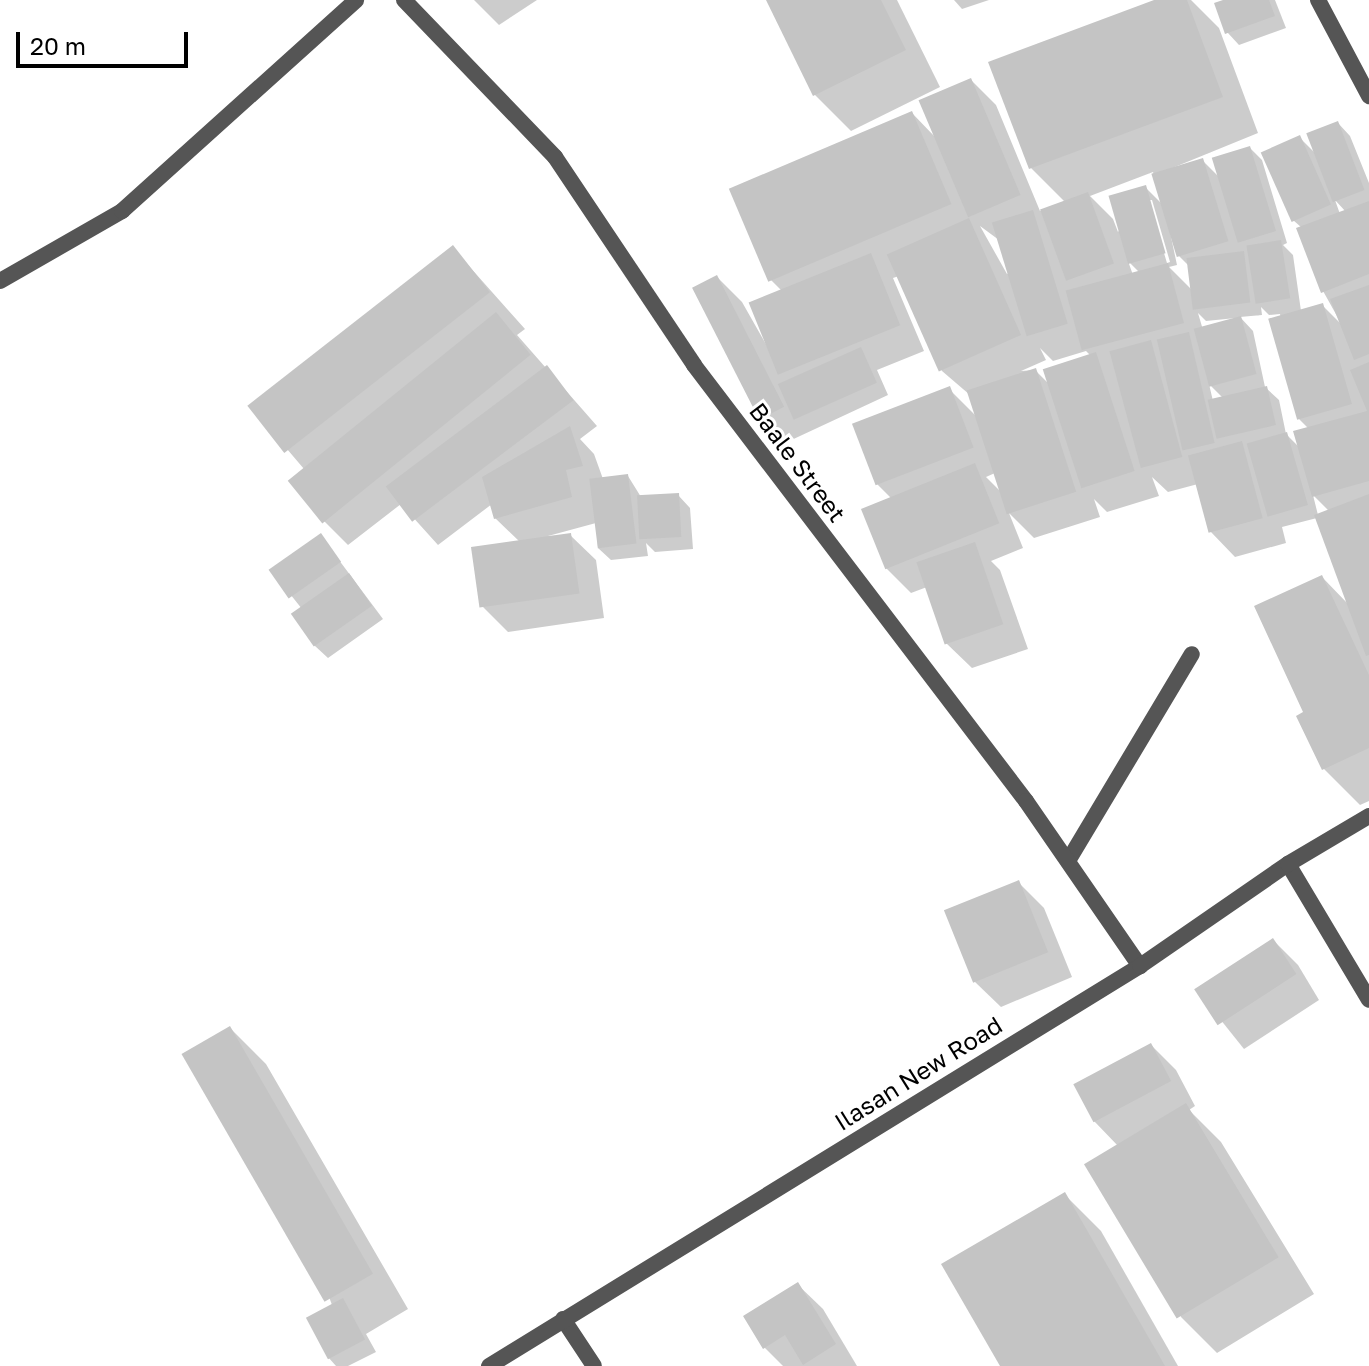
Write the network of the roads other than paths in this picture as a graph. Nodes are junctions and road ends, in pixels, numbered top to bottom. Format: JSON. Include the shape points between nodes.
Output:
{"nodes":[{"id":1,"x":356,"y":0,"type":"edge"},
{"id":2,"x":404,"y":0,"type":"edge"},
{"id":3,"x":1318,"y":0,"type":"edge"},
{"id":4,"x":1369,"y":96,"type":"edge"},
{"id":5,"x":0,"y":281,"type":"edge"},
{"id":6,"x":1192,"y":654,"type":"dead end"},
{"id":7,"x":1369,"y":816,"type":"edge"},
{"id":8,"x":1068,"y":861,"type":"junction"},
{"id":9,"x":1288,"y":864,"type":"junction"},
{"id":10,"x":1140,"y":966,"type":"junction"},
{"id":11,"x":1369,"y":1000,"type":"edge"},
{"id":12,"x":563,"y":1319,"type":"junction"},
{"id":13,"x":489,"y":1366,"type":"edge"},
{"id":14,"x":594,"y":1366,"type":"edge"}],
"edges":[{"from":1,"to":5,"type":"street","via":[[122,211]]},
{"from":2,"to":8,"type":"street","name":"Baale Street","via":[[555,157],[694,365]]},
{"from":3,"to":4,"type":"street"},
{"from":6,"to":8,"type":"street"},
{"from":7,"to":9,"type":"street","name":"Ilasan New Road"},
{"from":8,"to":10,"type":"street","name":"Baale Street"},
{"from":9,"to":10,"type":"street","name":"Ilasan New Road"},
{"from":9,"to":11,"type":"street"},
{"from":10,"to":12,"type":"street","name":"Ilasan New Road"},
{"from":12,"to":13,"type":"street","name":"Ilasan New Road"},
{"from":12,"to":14,"type":"street"}]}
